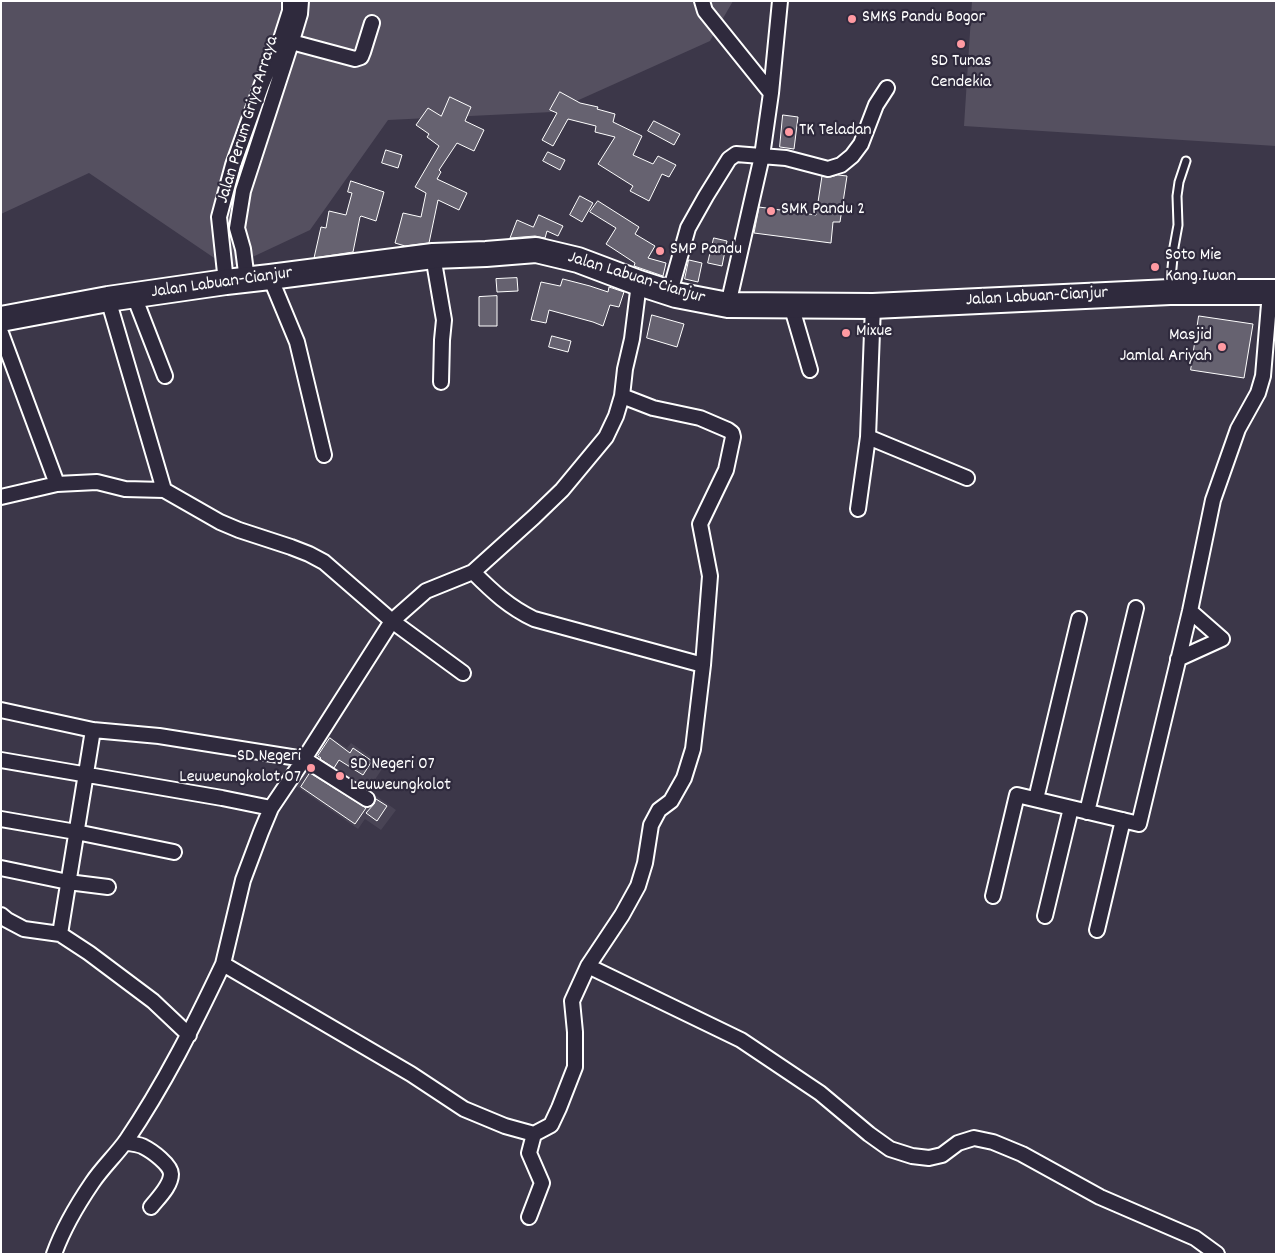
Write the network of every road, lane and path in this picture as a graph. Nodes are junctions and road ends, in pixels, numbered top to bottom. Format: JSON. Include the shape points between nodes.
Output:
{"nodes":[{"id":1,"x":290,"y":1,"type":"edge"},
{"id":2,"x":301,"y":1,"type":"edge"},
{"id":3,"x":702,"y":1,"type":"edge"},
{"id":4,"x":780,"y":1,"type":"edge"},
{"id":5,"x":372,"y":23,"type":"dead end"},
{"id":6,"x":286,"y":40,"type":"junction"},
{"id":7,"x":888,"y":88,"type":"dead end"},
{"id":8,"x":771,"y":93,"type":"junction"},
{"id":9,"x":762,"y":156,"type":"junction"},
{"id":10,"x":1186,"y":161,"type":"dead end"},
{"id":11,"x":434,"y":256,"type":"junction"},
{"id":12,"x":248,"y":280,"type":"junction"},
{"id":13,"x":640,"y":283,"type":"junction"},
{"id":14,"x":1273,"y":289,"type":"edge"},
{"id":15,"x":670,"y":292,"type":"junction"},
{"id":16,"x":1170,"y":292,"type":"junction"},
{"id":17,"x":134,"y":296,"type":"junction"},
{"id":18,"x":108,"y":299,"type":"junction"},
{"id":19,"x":728,"y":305,"type":"junction"},
{"id":20,"x":791,"y":305,"type":"junction"},
{"id":21,"x":873,"y":306,"type":"junction"},
{"id":22,"x":1,"y":319,"type":"edge"},
{"id":23,"x":1,"y":333,"type":"edge"},
{"id":24,"x":810,"y":370,"type":"dead end"},
{"id":25,"x":165,"y":376,"type":"dead end"},
{"id":26,"x":441,"y":382,"type":"dead end"},
{"id":27,"x":622,"y":396,"type":"junction"},
{"id":28,"x":868,"y":437,"type":"junction"},
{"id":29,"x":324,"y":455,"type":"dead end"},
{"id":30,"x":967,"y":478,"type":"dead end"},
{"id":31,"x":57,"y":484,"type":"junction"},
{"id":32,"x":164,"y":490,"type":"junction"},
{"id":33,"x":1,"y":497,"type":"edge"},
{"id":34,"x":858,"y":509,"type":"dead end"},
{"id":35,"x":473,"y":572,"type":"junction"},
{"id":36,"x":1136,"y":608,"type":"dead end"},
{"id":37,"x":1190,"y":610,"type":"junction"},
{"id":38,"x":1078,"y":619,"type":"dead end"},
{"id":39,"x":392,"y":620,"type":"junction"},
{"id":40,"x":1178,"y":659,"type":"junction"},
{"id":41,"x":703,"y":665,"type":"junction"},
{"id":42,"x":463,"y":674,"type":"dead end"},
{"id":43,"x":1,"y":710,"type":"edge"},
{"id":44,"x":93,"y":730,"type":"junction"},
{"id":45,"x":304,"y":759,"type":"junction"},
{"id":46,"x":1,"y":760,"type":"edge"},
{"id":47,"x":86,"y":775,"type":"junction"},
{"id":48,"x":367,"y":799,"type":"dead end"},
{"id":49,"x":1036,"y":799,"type":"junction"},
{"id":50,"x":271,"y":808,"type":"junction"},
{"id":51,"x":1071,"y":808,"type":"junction"},
{"id":52,"x":1087,"y":812,"type":"junction"},
{"id":53,"x":1,"y":819,"type":"edge"},
{"id":54,"x":1123,"y":820,"type":"junction"},
{"id":55,"x":76,"y":832,"type":"junction"},
{"id":56,"x":174,"y":852,"type":"dead end"},
{"id":57,"x":1,"y":868,"type":"edge"},
{"id":58,"x":68,"y":882,"type":"junction"},
{"id":59,"x":108,"y":888,"type":"dead end"},
{"id":60,"x":993,"y":896,"type":"dead end"},
{"id":61,"x":1,"y":915,"type":"edge"},
{"id":62,"x":1045,"y":916,"type":"dead end"},
{"id":63,"x":1097,"y":930,"type":"dead end"},
{"id":64,"x":60,"y":934,"type":"junction"},
{"id":65,"x":223,"y":964,"type":"junction"},
{"id":66,"x":588,"y":966,"type":"junction"},
{"id":67,"x":189,"y":1035,"type":"junction"},
{"id":68,"x":534,"y":1134,"type":"junction"},
{"id":69,"x":125,"y":1142,"type":"junction"},
{"id":70,"x":151,"y":1207,"type":"dead end"},
{"id":71,"x":528,"y":1217,"type":"dead end"},
{"id":72,"x":54,"y":1254,"type":"edge"},
{"id":73,"x":1217,"y":1254,"type":"edge"}],
"edges":[{"from":1,"to":6,"type":"street"},
{"from":2,"to":6,"type":"street","name":"Jalan Perum Griya Arraya","via":[[300,14]]},
{"from":3,"to":8,"type":"street","via":[[705,10]]},
{"from":4,"to":8,"type":"street"},
{"from":5,"to":6,"type":"street","via":[[361,57],[355,59]]},
{"from":6,"to":12,"type":"street","name":"Jalan Perum Griya Arraya","via":[[244,191],[237,228]]},
{"from":6,"to":12,"type":"street","via":[[262,84],[233,165],[219,217]]},
{"from":7,"to":9,"type":"street","via":[[876,105],[861,144],[841,165],[828,169],[786,158]]},
{"from":8,"to":9,"type":"street"},
{"from":9,"to":15,"type":"street","via":[[736,154],[729,159],[688,228]]},
{"from":9,"to":19,"type":"street"},
{"from":10,"to":16,"type":"lane","via":[[1177,196],[1178,225]]},
{"from":11,"to":12,"type":"highway","name":"Jalan Labuan-Cianjur"},
{"from":11,"to":13,"type":"highway","name":"Jalan Labuan-Cianjur","via":[[536,250],[578,260]]},
{"from":11,"to":26,"type":"street","via":[[444,320]]},
{"from":12,"to":17,"type":"highway","name":"Jalan Labuan-Cianjur"},
{"from":12,"to":29,"type":"street","via":[[298,342]]},
{"from":13,"to":15,"type":"highway","name":"Jalan Labuan-Cianjur"},
{"from":13,"to":27,"type":"street"},
{"from":14,"to":16,"type":"highway","name":"Jalan Labuan-Cianjur"},
{"from":14,"to":37,"type":"street","via":[[1261,385],[1238,429],[1213,500]]},
{"from":15,"to":19,"type":"highway","name":"Jalan Labuan-Cianjur"},
{"from":16,"to":21,"type":"highway","name":"Jalan Labuan-Cianjur"},
{"from":17,"to":18,"type":"highway","name":"Jalan Labuan-Cianjur"},
{"from":17,"to":25,"type":"street"},
{"from":18,"to":22,"type":"highway","name":"Jalan Labuan-Cianjur"},
{"from":18,"to":32,"type":"street"},
{"from":19,"to":20,"type":"highway","name":"Jalan Labuan-Cianjur"},
{"from":20,"to":21,"type":"highway","name":"Jalan Labuan-Cianjur"},
{"from":20,"to":24,"type":"street"},
{"from":21,"to":28,"type":"street"},
{"from":23,"to":31,"type":"street"},
{"from":27,"to":35,"type":"street","via":[[606,437],[562,490]]},
{"from":27,"to":41,"type":"street","via":[[653,408],[700,418],[728,430],[734,437],[726,470],[700,524],[710,576]]},
{"from":28,"to":30,"type":"street"},
{"from":28,"to":34,"type":"street"},
{"from":31,"to":32,"type":"street","via":[[97,482],[125,489]]},
{"from":31,"to":33,"type":"street"},
{"from":32,"to":39,"type":"street","via":[[220,522],[292,547],[324,562]]},
{"from":35,"to":39,"type":"street","via":[[426,591]]},
{"from":35,"to":41,"type":"street","via":[[502,600],[534,619]]},
{"from":36,"to":52,"type":"street"},
{"from":37,"to":40,"type":"street"},
{"from":37,"to":40,"type":"street","via":[[1222,640]]},
{"from":38,"to":49,"type":"street"},
{"from":39,"to":42,"type":"street"},
{"from":39,"to":45,"type":"street"},
{"from":40,"to":54,"type":"street","via":[[1139,824]]},
{"from":41,"to":66,"type":"street","via":[[693,749],[684,778],[652,825],[638,886]]},
{"from":43,"to":44,"type":"street"},
{"from":44,"to":45,"type":"street","via":[[159,736]]},
{"from":44,"to":47,"type":"street"},
{"from":45,"to":48,"type":"street"},
{"from":45,"to":50,"type":"street"},
{"from":46,"to":47,"type":"street"},
{"from":47,"to":50,"type":"street"},
{"from":47,"to":55,"type":"street"},
{"from":49,"to":51,"type":"street"},
{"from":49,"to":60,"type":"street","via":[[1018,795]]},
{"from":50,"to":65,"type":"street","via":[[243,880]]},
{"from":51,"to":52,"type":"street"},
{"from":51,"to":62,"type":"street"},
{"from":52,"to":54,"type":"street"},
{"from":53,"to":55,"type":"street"},
{"from":54,"to":63,"type":"street"},
{"from":55,"to":56,"type":"street"},
{"from":55,"to":58,"type":"street"},
{"from":57,"to":58,"type":"street"},
{"from":58,"to":59,"type":"street"},
{"from":58,"to":64,"type":"street"},
{"from":61,"to":64,"type":"street","via":[[24,929]]},
{"from":64,"to":67,"type":"street","via":[[153,1001]]},
{"from":65,"to":67,"type":"street"},
{"from":65,"to":68,"type":"street","via":[[411,1074],[464,1109]]},
{"from":66,"to":68,"type":"street","via":[[572,1001],[574,1067],[551,1125]]},
{"from":66,"to":73,"type":"street","via":[[741,1040],[820,1093],[890,1149],[929,1158],[942,1156],[958,1143],[974,1138],[993,1142],[1022,1154],[1100,1197],[1195,1238]]},
{"from":67,"to":69,"type":"street"},
{"from":68,"to":71,"type":"street","via":[[529,1153],[542,1183]]},
{"from":69,"to":70,"type":"street","via":[[144,1147],[163,1160],[171,1172],[170,1181]]},
{"from":69,"to":72,"type":"street","via":[[72,1216]]}]}
